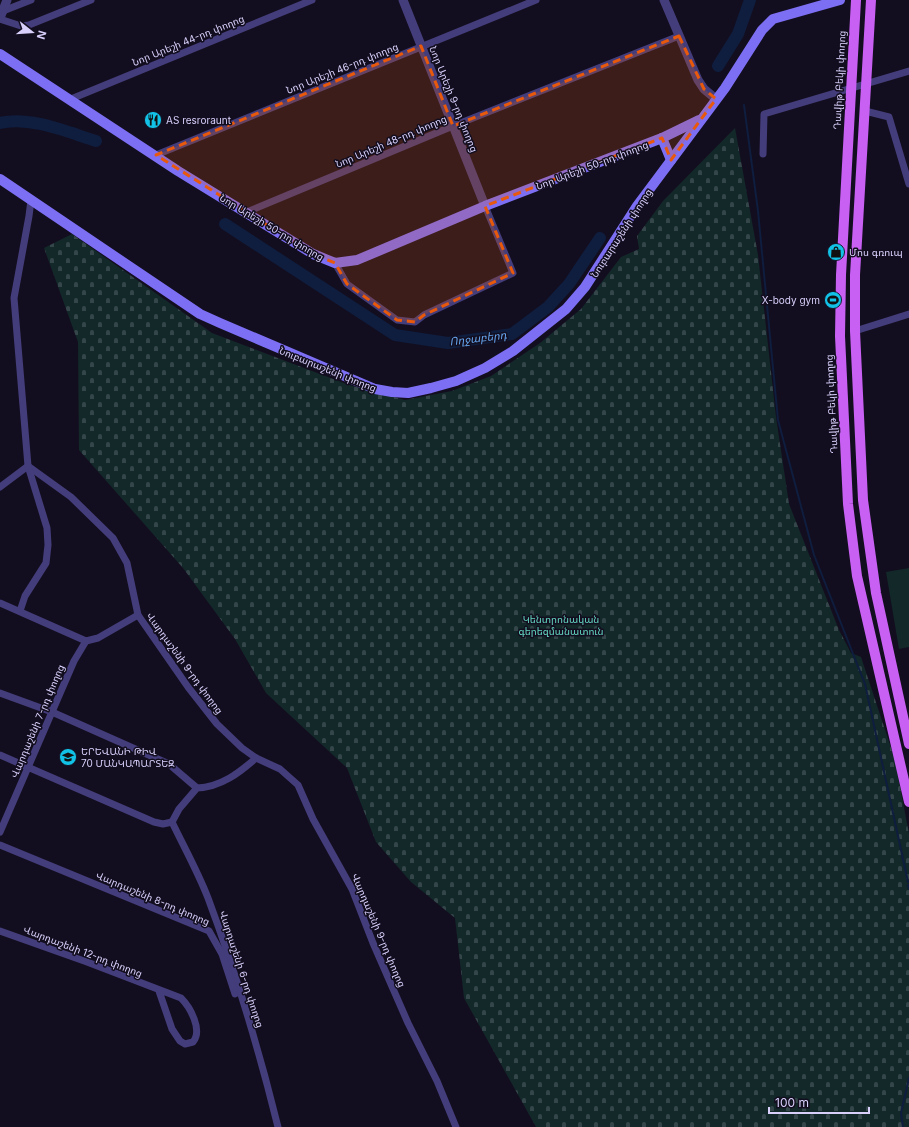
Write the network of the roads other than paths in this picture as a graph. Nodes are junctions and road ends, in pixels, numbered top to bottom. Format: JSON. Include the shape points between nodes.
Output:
{"nodes":[{"id":1,"x":7,"y":0,"type":"edge"},
{"id":2,"x":31,"y":0,"type":"edge"},
{"id":3,"x":91,"y":0,"type":"edge"},
{"id":4,"x":312,"y":0,"type":"edge"},
{"id":5,"x":403,"y":0,"type":"edge"},
{"id":6,"x":536,"y":0,"type":"edge"},
{"id":7,"x":664,"y":0,"type":"edge"},
{"id":8,"x":840,"y":0,"type":"edge"},
{"id":9,"x":856,"y":0,"type":"edge"},
{"id":10,"x":871,"y":0,"type":"edge"},
{"id":11,"x":1,"y":16,"type":"edge"},
{"id":12,"x":679,"y":36,"type":"junction"},
{"id":13,"x":421,"y":46,"type":"junction"},
{"id":14,"x":0,"y":54,"type":"edge"},
{"id":15,"x":909,"y":71,"type":"edge"},
{"id":16,"x":866,"y":84,"type":"junction"},
{"id":17,"x":851,"y":88,"type":"junction"},
{"id":18,"x":71,"y":99,"type":"junction"},
{"id":19,"x":716,"y":99,"type":"junction"},
{"id":20,"x":865,"y":111,"type":"junction"},
{"id":21,"x":701,"y":119,"type":"junction"},
{"id":22,"x":453,"y":126,"type":"junction"},
{"id":23,"x":662,"y":138,"type":"junction"},
{"id":24,"x":763,"y":154,"type":"dead end"},
{"id":25,"x":156,"y":155,"type":"junction"},
{"id":26,"x":671,"y":160,"type":"junction"},
{"id":27,"x":0,"y":179,"type":"edge"},
{"id":28,"x":909,"y":184,"type":"edge"},
{"id":29,"x":30,"y":200,"type":"junction"},
{"id":30,"x":485,"y":206,"type":"junction"},
{"id":31,"x":247,"y":212,"type":"junction"},
{"id":32,"x":335,"y":263,"type":"junction"},
{"id":33,"x":909,"y":314,"type":"edge"},
{"id":34,"x":855,"y":331,"type":"junction"},
{"id":35,"x":28,"y":466,"type":"junction"},
{"id":36,"x":2,"y":482,"type":"edge"},
{"id":37,"x":0,"y":603,"type":"edge"},
{"id":38,"x":20,"y":611,"type":"junction"},
{"id":39,"x":138,"y":615,"type":"junction"},
{"id":40,"x":86,"y":641,"type":"junction"},
{"id":41,"x":0,"y":693,"type":"edge"},
{"id":42,"x":52,"y":712,"type":"junction"},
{"id":43,"x":909,"y":744,"type":"edge"},
{"id":44,"x":0,"y":755,"type":"edge"},
{"id":45,"x":256,"y":758,"type":"junction"},
{"id":46,"x":28,"y":767,"type":"junction"},
{"id":47,"x":197,"y":788,"type":"junction"},
{"id":48,"x":909,"y":802,"type":"edge"},
{"id":49,"x":172,"y":822,"type":"junction"},
{"id":50,"x":0,"y":832,"type":"edge"},
{"id":51,"x":0,"y":845,"type":"edge"},
{"id":52,"x":0,"y":931,"type":"edge"},
{"id":53,"x":159,"y":991,"type":"junction"},
{"id":54,"x":252,"y":1045,"type":"dead end"},
{"id":55,"x":278,"y":1127,"type":"edge"},
{"id":56,"x":455,"y":1127,"type":"edge"}],
"edges":[{"from":1,"to":11,"type":"street"},
{"from":2,"to":11,"type":"street"},
{"from":3,"to":11,"type":"street","via":[[29,25],[22,26]]},
{"from":4,"to":18,"type":"street","name":"Նոր Արեշի 44-րդ փողոց"},
{"from":5,"to":13,"type":"street","name":"Նոր Արեշի 9-րդ փողոց"},
{"from":6,"to":13,"type":"street","name":"Նոր Արեշի 46-րդ փողոց"},
{"from":7,"to":12,"type":"street"},
{"from":8,"to":19,"type":"main road","name":"Նուբարաշենի փողոց","via":[[773,20],[762,30]]},
{"from":9,"to":17,"type":"main road","name":"Դավիթ Բեկի փողոց"},
{"from":10,"to":16,"type":"main road"},
{"from":12,"to":19,"type":"street","via":[[704,89]]},
{"from":12,"to":22,"type":"street","name":"Նոր Արեշի 48-րդ փողոց"},
{"from":13,"to":22,"type":"street","name":"Նոր Արեշի 9-րդ փողոց"},
{"from":13,"to":25,"type":"street","name":"Նոր Արեշի 46-րդ փողոց"},
{"from":14,"to":18,"type":"main road","name":"Նոր Արեշի 50-րդ փողոց"},
{"from":15,"to":16,"type":"street"},
{"from":16,"to":17,"type":"street"},
{"from":16,"to":20,"type":"main road"},
{"from":17,"to":24,"type":"street","via":[[764,114]]},
{"from":17,"to":48,"type":"main road","name":"Դավիթ Բեկի փողոց","via":[[840,336],[848,504],[857,576]]},
{"from":18,"to":25,"type":"main road","name":"Նոր Արեշի 50-րդ փողոց"},
{"from":19,"to":21,"type":"main road","name":"Նուբարաշենի փողոց"},
{"from":20,"to":28,"type":"street","via":[[889,117]]},
{"from":20,"to":34,"type":"main road","via":[[855,275]]},
{"from":21,"to":23,"type":"main road","name":"Նոր Արեշի 50-րդ փողոց"},
{"from":21,"to":26,"type":"main road","name":"Նուբարաշենի փողոց"},
{"from":22,"to":30,"type":"street","name":"Նոր Արեշի 9-րդ փողոց"},
{"from":22,"to":31,"type":"street","name":"Նոր Արեշի 48-րդ փողոց"},
{"from":23,"to":26,"type":"main road"},
{"from":23,"to":30,"type":"main road","name":"Նոր Արեշի 50-րդ փողոց"},
{"from":25,"to":31,"type":"main road","name":"Նոր Արեշի 50-րդ փողոց"},
{"from":26,"to":29,"type":"main road","name":"Նուբարաշենի փողոց","via":[[637,206],[585,287],[566,309],[513,351],[485,368],[456,381],[408,393],[376,389],[200,314]]},
{"from":27,"to":29,"type":"main road","name":"Նուբարաշենի փողոց"},
{"from":29,"to":35,"type":"street","via":[[14,298]]},
{"from":30,"to":32,"type":"main road","name":"Նոր Արեշի 50-րդ փողոց","via":[[357,260]]},
{"from":30,"to":32,"type":"street","via":[[513,273],[424,314],[415,322],[396,320],[347,284]]},
{"from":31,"to":32,"type":"main road","name":"Նոր Արեշի 50-րդ փողոց","via":[[313,254]]},
{"from":33,"to":34,"type":"street"},
{"from":34,"to":43,"type":"main road","via":[[863,500],[872,574]]},
{"from":35,"to":36,"type":"street"},
{"from":35,"to":38,"type":"street","via":[[47,528],[48,557],[25,596]]},
{"from":35,"to":39,"type":"street","name":"Վարդաշենի 9-րդ փողոց","via":[[71,497],[113,538],[127,563]]},
{"from":37,"to":38,"type":"street"},
{"from":38,"to":40,"type":"street"},
{"from":39,"to":40,"type":"street","via":[[98,638]]},
{"from":39,"to":45,"type":"street","name":"Վարդաշենի 9-րդ փողոց","via":[[217,724]]},
{"from":40,"to":42,"type":"street","name":"Վարդաշենի 7-րդ փողոց","via":[[74,661]]},
{"from":41,"to":42,"type":"street"},
{"from":42,"to":46,"type":"street","name":"Վարդաշենի 7-րդ փողոց"},
{"from":42,"to":47,"type":"street","via":[[169,764]]},
{"from":44,"to":46,"type":"street"},
{"from":45,"to":47,"type":"street","via":[[236,776],[208,787]]},
{"from":45,"to":56,"type":"street","name":"Վարդաշենի 9-րդ փողոց","via":[[280,769],[298,785],[313,818],[352,888],[373,943],[437,1081]]},
{"from":46,"to":49,"type":"street","via":[[154,822]]},
{"from":46,"to":50,"type":"street","name":"Վարդաշենի 7-րդ փողոց"},
{"from":47,"to":49,"type":"street","via":[[185,800]]},
{"from":49,"to":55,"type":"street","name":"Վարդաշենի 6-րդ փողոց","via":[[207,897],[221,935],[264,1068]]},
{"from":51,"to":54,"type":"street","name":"Վարդաշենի 8-րդ փողոց","via":[[209,931],[222,954]]},
{"from":52,"to":53,"type":"street","name":"Վարդաշենի 12-րդ փողոց"},
{"from":53,"to":53,"type":"street","name":"Վարդաշենի 12-րդ փողոց","via":[[175,1034],[185,1044],[193,1042],[197,1035],[196,1028],[187,1005],[181,998]]}]}
